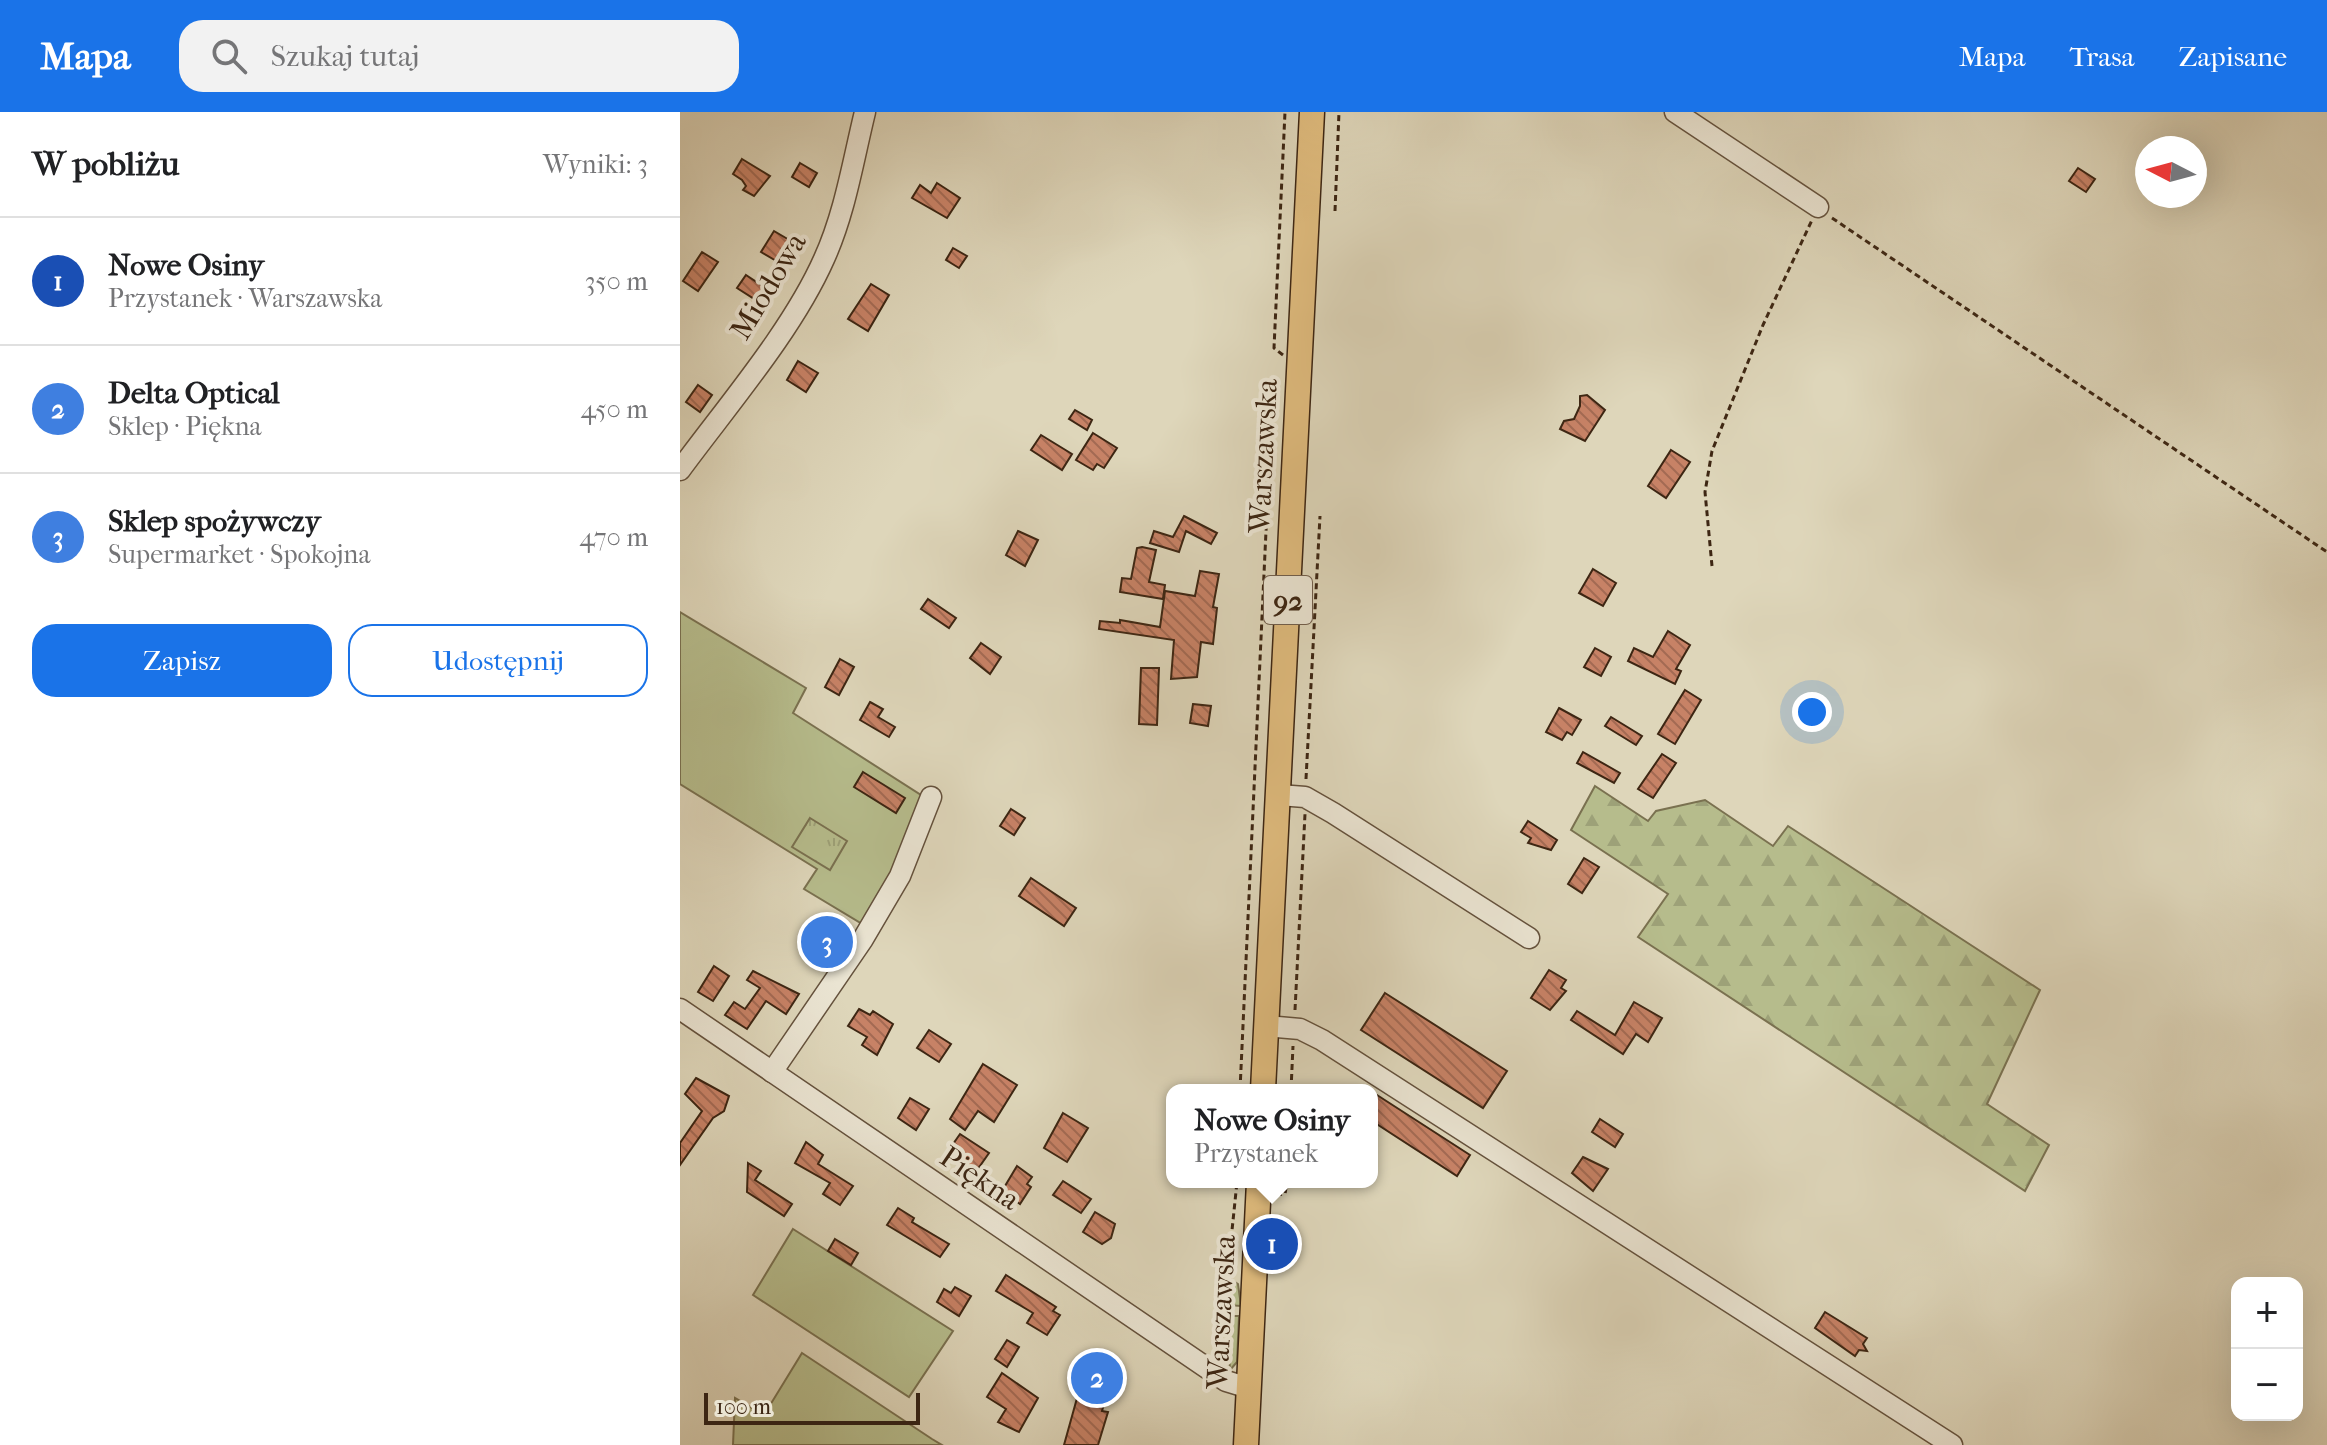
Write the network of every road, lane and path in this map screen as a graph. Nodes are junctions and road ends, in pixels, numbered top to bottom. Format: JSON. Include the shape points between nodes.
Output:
{"nodes":[{"id":1,"x":865,"y":112,"type":"edge"},
{"id":2,"x":1285,"y":112,"type":"edge"},
{"id":3,"x":1312,"y":112,"type":"edge"},
{"id":4,"x":1339,"y":112,"type":"edge"},
{"id":5,"x":1675,"y":112,"type":"edge"},
{"id":6,"x":1818,"y":207,"type":"junction"},
{"id":7,"x":1335,"y":211,"type":"dead end"},
{"id":8,"x":1286,"y":355,"type":"dead end"},
{"id":9,"x":1283,"y":398,"type":"dead end"},
{"id":10,"x":680,"y":470,"type":"edge"},
{"id":11,"x":2327,"y":552,"type":"edge"},
{"id":12,"x":1712,"y":566,"type":"dead end"},
{"id":13,"x":1279,"y":795,"type":"junction"},
{"id":14,"x":931,"y":797,"type":"dead end"},
{"id":15,"x":1529,"y":938,"type":"dead end"},
{"id":16,"x":680,"y":1009,"type":"edge"},
{"id":17,"x":1266,"y":1026,"type":"junction"},
{"id":18,"x":772,"y":1072,"type":"junction"},
{"id":19,"x":1240,"y":1084,"type":"edge"},
{"id":20,"x":1263,"y":1084,"type":"edge"},
{"id":21,"x":1236,"y":1188,"type":"edge"},
{"id":22,"x":1286,"y":1188,"type":"edge"},
{"id":23,"x":1266,"y":1189,"type":"edge"},
{"id":24,"x":1228,"y":1269,"type":"dead end"},
{"id":25,"x":1249,"y":1388,"type":"junction"},
{"id":26,"x":1246,"y":1445,"type":"edge"},
{"id":27,"x":1952,"y":1445,"type":"edge"}],
"edges":[{"from":1,"to":10,"type":"street","name":"Miodowa","via":[[840,214],[819,270]]},
{"from":2,"to":8,"type":"path","via":[[1274,348]]},
{"from":3,"to":13,"type":"main road","name":"Warszawska","number":"92"},
{"from":4,"to":7,"type":"path"},
{"from":5,"to":6,"type":"street"},
{"from":6,"to":11,"type":"path"},
{"from":6,"to":12,"type":"path","via":[[1712,451],[1705,492]]},
{"from":9,"to":19,"type":"path","via":[[1272,402]]},
{"from":13,"to":15,"type":"street","via":[[1305,797],[1333,813]]},
{"from":13,"to":17,"type":"main road","name":"Warszawska","number":"92"},
{"from":14,"to":18,"type":"street","via":[[886,901]]},
{"from":16,"to":18,"type":"street","name":"Piękna"},
{"from":17,"to":20,"type":"main road","name":"Warszawska","number":"92"},
{"from":17,"to":27,"type":"street","via":[[1300,1029],[1322,1040]]},
{"from":18,"to":25,"type":"street","name":"Piękna","via":[[1226,1381]]},
{"from":21,"to":24,"type":"path"},
{"from":22,"to":23,"type":"path","via":[[1285,1194]]},
{"from":23,"to":25,"type":"main road","name":"Warszawska"},
{"from":25,"to":26,"type":"main road","name":"Warszawska"}]}
